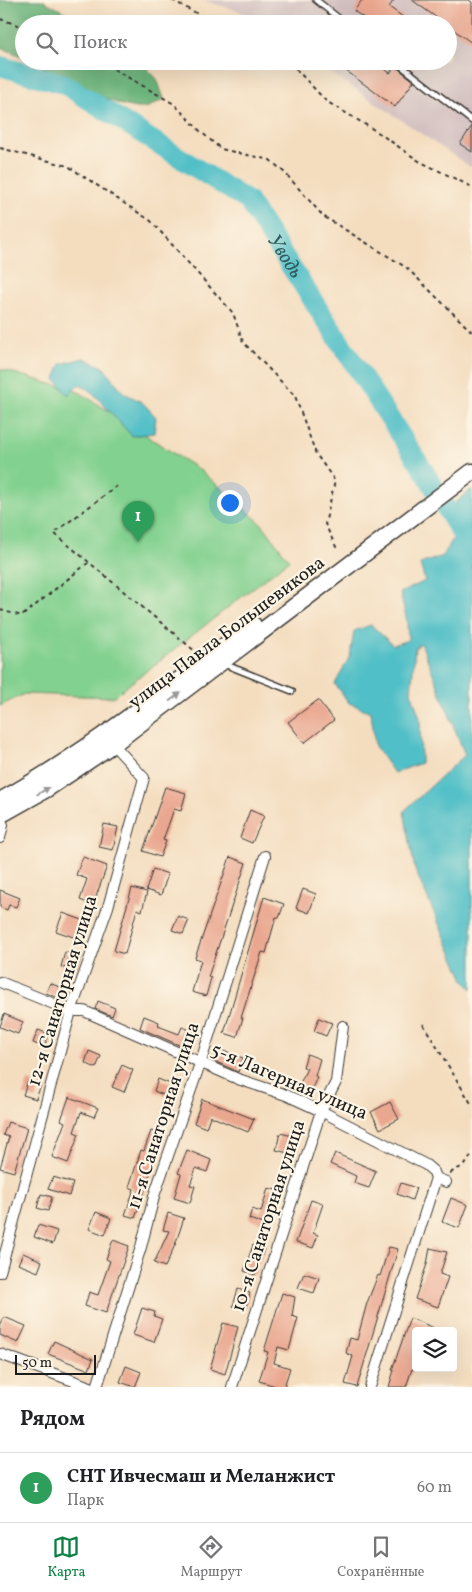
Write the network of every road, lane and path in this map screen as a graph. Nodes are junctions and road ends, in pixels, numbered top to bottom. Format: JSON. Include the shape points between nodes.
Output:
{"nodes":[{"id":1,"x":172,"y":0,"type":"edge"},
{"id":2,"x":316,"y":0,"type":"edge"},
{"id":3,"x":200,"y":15,"type":"edge"},
{"id":4,"x":335,"y":15,"type":"edge"},
{"id":5,"x":0,"y":19,"type":"edge"},
{"id":6,"x":15,"y":25,"type":"edge"},
{"id":7,"x":115,"y":70,"type":"edge"},
{"id":8,"x":297,"y":70,"type":"edge"},
{"id":9,"x":407,"y":70,"type":"edge"},
{"id":10,"x":472,"y":121,"type":"edge"},
{"id":11,"x":0,"y":148,"type":"edge"},
{"id":12,"x":472,"y":187,"type":"edge"},
{"id":13,"x":472,"y":332,"type":"edge"},
{"id":14,"x":472,"y":461,"type":"edge"},
{"id":15,"x":472,"y":472,"type":"edge"},
{"id":16,"x":117,"y":486,"type":"dead end"},
{"id":17,"x":405,"y":518,"type":"junction"},
{"id":18,"x":338,"y":551,"type":"dead end"},
{"id":19,"x":89,"y":562,"type":"junction"},
{"id":20,"x":0,"y":610,"type":"edge"},
{"id":21,"x":213,"y":661,"type":"junction"},
{"id":22,"x":292,"y":691,"type":"dead end"},
{"id":23,"x":109,"y":739,"type":"junction"},
{"id":24,"x":0,"y":801,"type":"edge"},
{"id":25,"x":0,"y":815,"type":"edge"},
{"id":26,"x":0,"y":819,"type":"edge"},
{"id":27,"x":0,"y":838,"type":"edge"},
{"id":28,"x":265,"y":856,"type":"dead end"},
{"id":29,"x":0,"y":982,"type":"edge"},
{"id":30,"x":71,"y":1011,"type":"junction"},
{"id":31,"x":423,"y":1024,"type":"dead end"},
{"id":32,"x":343,"y":1026,"type":"dead end"},
{"id":33,"x":200,"y":1063,"type":"junction"},
{"id":34,"x":472,"y":1105,"type":"edge"},
{"id":35,"x":321,"y":1111,"type":"junction"},
{"id":36,"x":472,"y":1154,"type":"edge"},
{"id":37,"x":441,"y":1180,"type":"junction"},
{"id":38,"x":0,"y":1272,"type":"edge"},
{"id":39,"x":0,"y":1354,"type":"edge"},
{"id":40,"x":90,"y":1387,"type":"edge"},
{"id":41,"x":97,"y":1387,"type":"edge"},
{"id":42,"x":232,"y":1387,"type":"edge"},
{"id":43,"x":370,"y":1387,"type":"edge"}],
"edges":[{"from":1,"to":3,"type":"path"},
{"from":2,"to":4,"type":"lane"},
{"from":5,"to":6,"type":"path"},
{"from":7,"to":13,"type":"path","via":[[174,104],[221,149],[270,160],[323,216],[407,268]]},
{"from":8,"to":12,"type":"path","via":[[326,101],[418,161]]},
{"from":9,"to":10,"type":"lane"},
{"from":11,"to":18,"type":"path","via":[[68,166],[151,221],[233,313],[243,342],[295,396],[316,454],[334,481],[325,524]]},
{"from":14,"to":17,"type":"main road"},
{"from":15,"to":17,"type":"main road","name":"улица Павла Большевикова"},
{"from":16,"to":19,"type":"path","via":[[54,533]]},
{"from":17,"to":21,"type":"main road","name":"улица Павла Большевикова"},
{"from":19,"to":20,"type":"path","via":[[22,616]]},
{"from":19,"to":21,"type":"path"},
{"from":21,"to":22,"type":"lane"},
{"from":21,"to":23,"type":"main road","name":"улица Павла Большевикова"},
{"from":23,"to":24,"type":"main road","name":"улица Павла Большевикова"},
{"from":25,"to":23,"type":"main road","name":"улица Павла Большевикова","one_way":true,"via":[[48,788]]},
{"from":23,"to":30,"type":"street","name":"12-я Санаторная улица","via":[[144,778],[108,908]]},
{"from":26,"to":27,"type":"street","via":[[3,825]]},
{"from":28,"to":33,"type":"street","name":"11-я Санаторная улица"},
{"from":29,"to":30,"type":"street","name":"5-я Лагерная улица"},
{"from":30,"to":33,"type":"street","name":"5-я Лагерная улица","via":[[84,1012]]},
{"from":30,"to":38,"type":"street","name":"12-я Санаторная улица"},
{"from":31,"to":34,"type":"path"},
{"from":32,"to":35,"type":"street","name":"10-я Санаторная улица","via":[[336,1082]]},
{"from":33,"to":35,"type":"street","name":"5-я Лагерная улица"},
{"from":33,"to":41,"type":"street","name":"11-я Санаторная улица","via":[[155,1193]]},
{"from":35,"to":37,"type":"street","name":"5-я Лагерная улица","via":[[426,1165]]},
{"from":35,"to":42,"type":"street","name":"10-я Санаторная улица"},
{"from":36,"to":37,"type":"path","via":[[465,1165]]},
{"from":37,"to":43,"type":"street"},
{"from":39,"to":40,"type":"street"}]}
